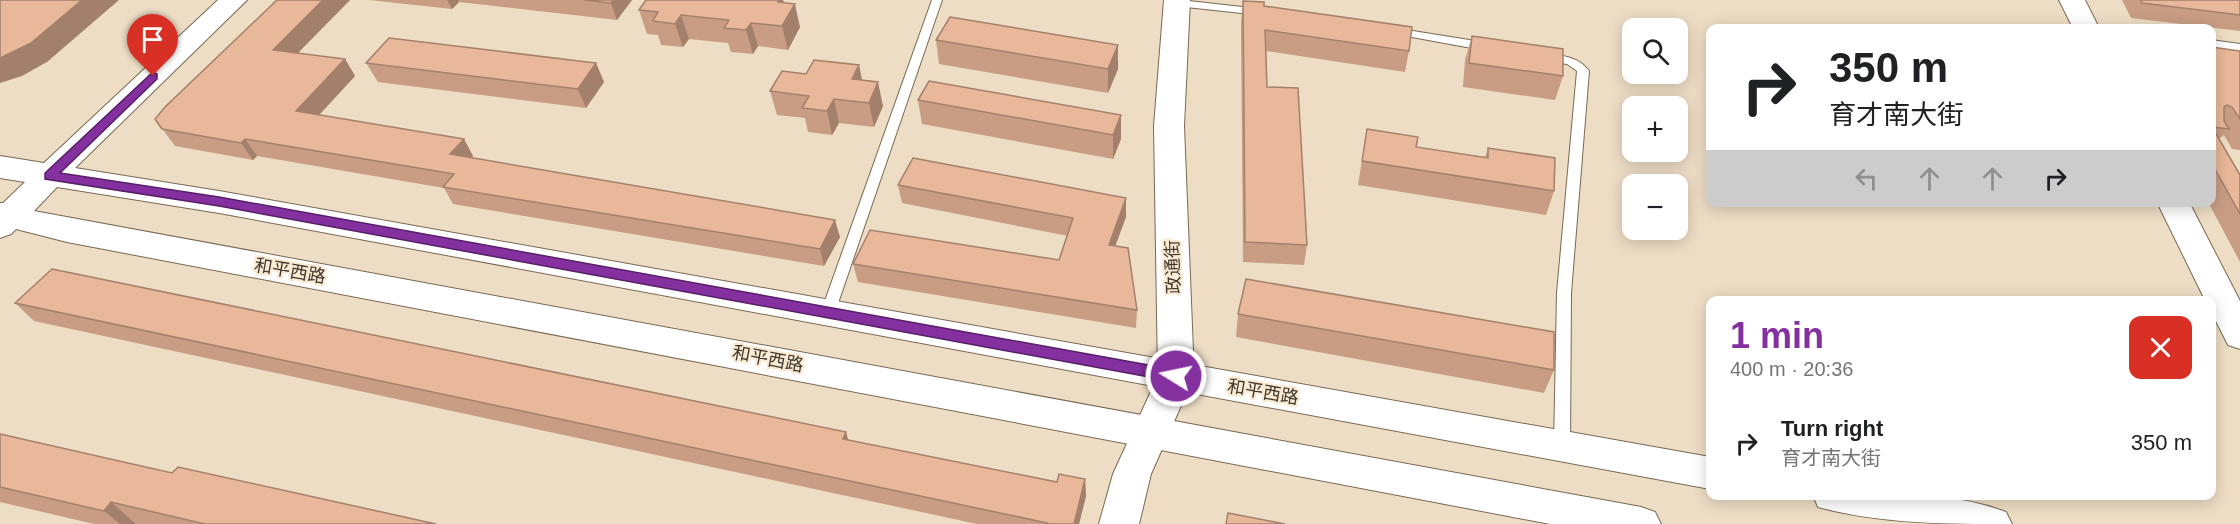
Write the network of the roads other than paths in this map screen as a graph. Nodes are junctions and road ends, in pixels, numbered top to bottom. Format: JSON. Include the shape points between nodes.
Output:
{"nodes":[{"id":1,"x":213,"y":0,"type":"edge"},
{"id":2,"x":234,"y":0,"type":"edge"},
{"id":3,"x":937,"y":0,"type":"edge"},
{"id":4,"x":2072,"y":0,"type":"edge"},
{"id":5,"x":1177,"y":2,"type":"edge"},
{"id":6,"x":1270,"y":13,"type":"edge"},
{"id":7,"x":2084,"y":24,"type":"edge"},
{"id":8,"x":1376,"y":28,"type":"edge"},
{"id":9,"x":2216,"y":45,"type":"edge"},
{"id":10,"x":2240,"y":48,"type":"edge"},
{"id":11,"x":1503,"y":50,"type":"edge"},
{"id":12,"x":1537,"y":56,"type":"edge"},
{"id":13,"x":26,"y":172,"type":"edge"},
{"id":14,"x":2176,"y":207,"type":"edge"},
{"id":15,"x":2,"y":214,"type":"edge"},
{"id":16,"x":828,"y":312,"type":"junction"},
{"id":17,"x":2240,"y":335,"type":"edge"},
{"id":18,"x":1176,"y":376,"type":"junction"},
{"id":19,"x":1151,"y":431,"type":"junction"},
{"id":20,"x":1562,"y":446,"type":"junction"},
{"id":21,"x":1706,"y":472,"type":"edge"},
{"id":22,"x":1860,"y":500,"type":"edge"},
{"id":23,"x":1119,"y":524,"type":"edge"},
{"id":24,"x":1641,"y":524,"type":"edge"},
{"id":25,"x":1992,"y":524,"type":"edge"}],
"edges":[{"from":1,"to":13,"type":"main road"},
{"from":2,"to":13,"type":"main road"},
{"from":3,"to":16,"type":"lane"},
{"from":4,"to":7,"type":"main road"},
{"from":5,"to":6,"type":"lane"},
{"from":5,"to":18,"type":"main road","name":"政通街","via":[[1169,126]]},
{"from":8,"to":11,"type":"lane"},
{"from":9,"to":10,"type":"lane"},
{"from":12,"to":20,"type":"lane","via":[[1572,62],[1583,71],[1564,293]]},
{"from":13,"to":15,"type":"main road"},
{"from":13,"to":16,"type":"main road","name":"和平西路","via":[[219,202]]},
{"from":14,"to":17,"type":"main road"},
{"from":15,"to":19,"type":"main road","name":"和平西路","via":[[67,230]]},
{"from":16,"to":18,"type":"main road","name":"和平西路"},
{"from":18,"to":19,"type":"main road","name":"政通街"},
{"from":18,"to":20,"type":"main road","name":"和平西路"},
{"from":19,"to":23,"type":"main road","name":"政通街","via":[[1132,474]]},
{"from":19,"to":24,"type":"main road","name":"和平西路"},
{"from":20,"to":21,"type":"main road","name":"和平西路"},
{"from":22,"to":25,"type":"main road"}]}
